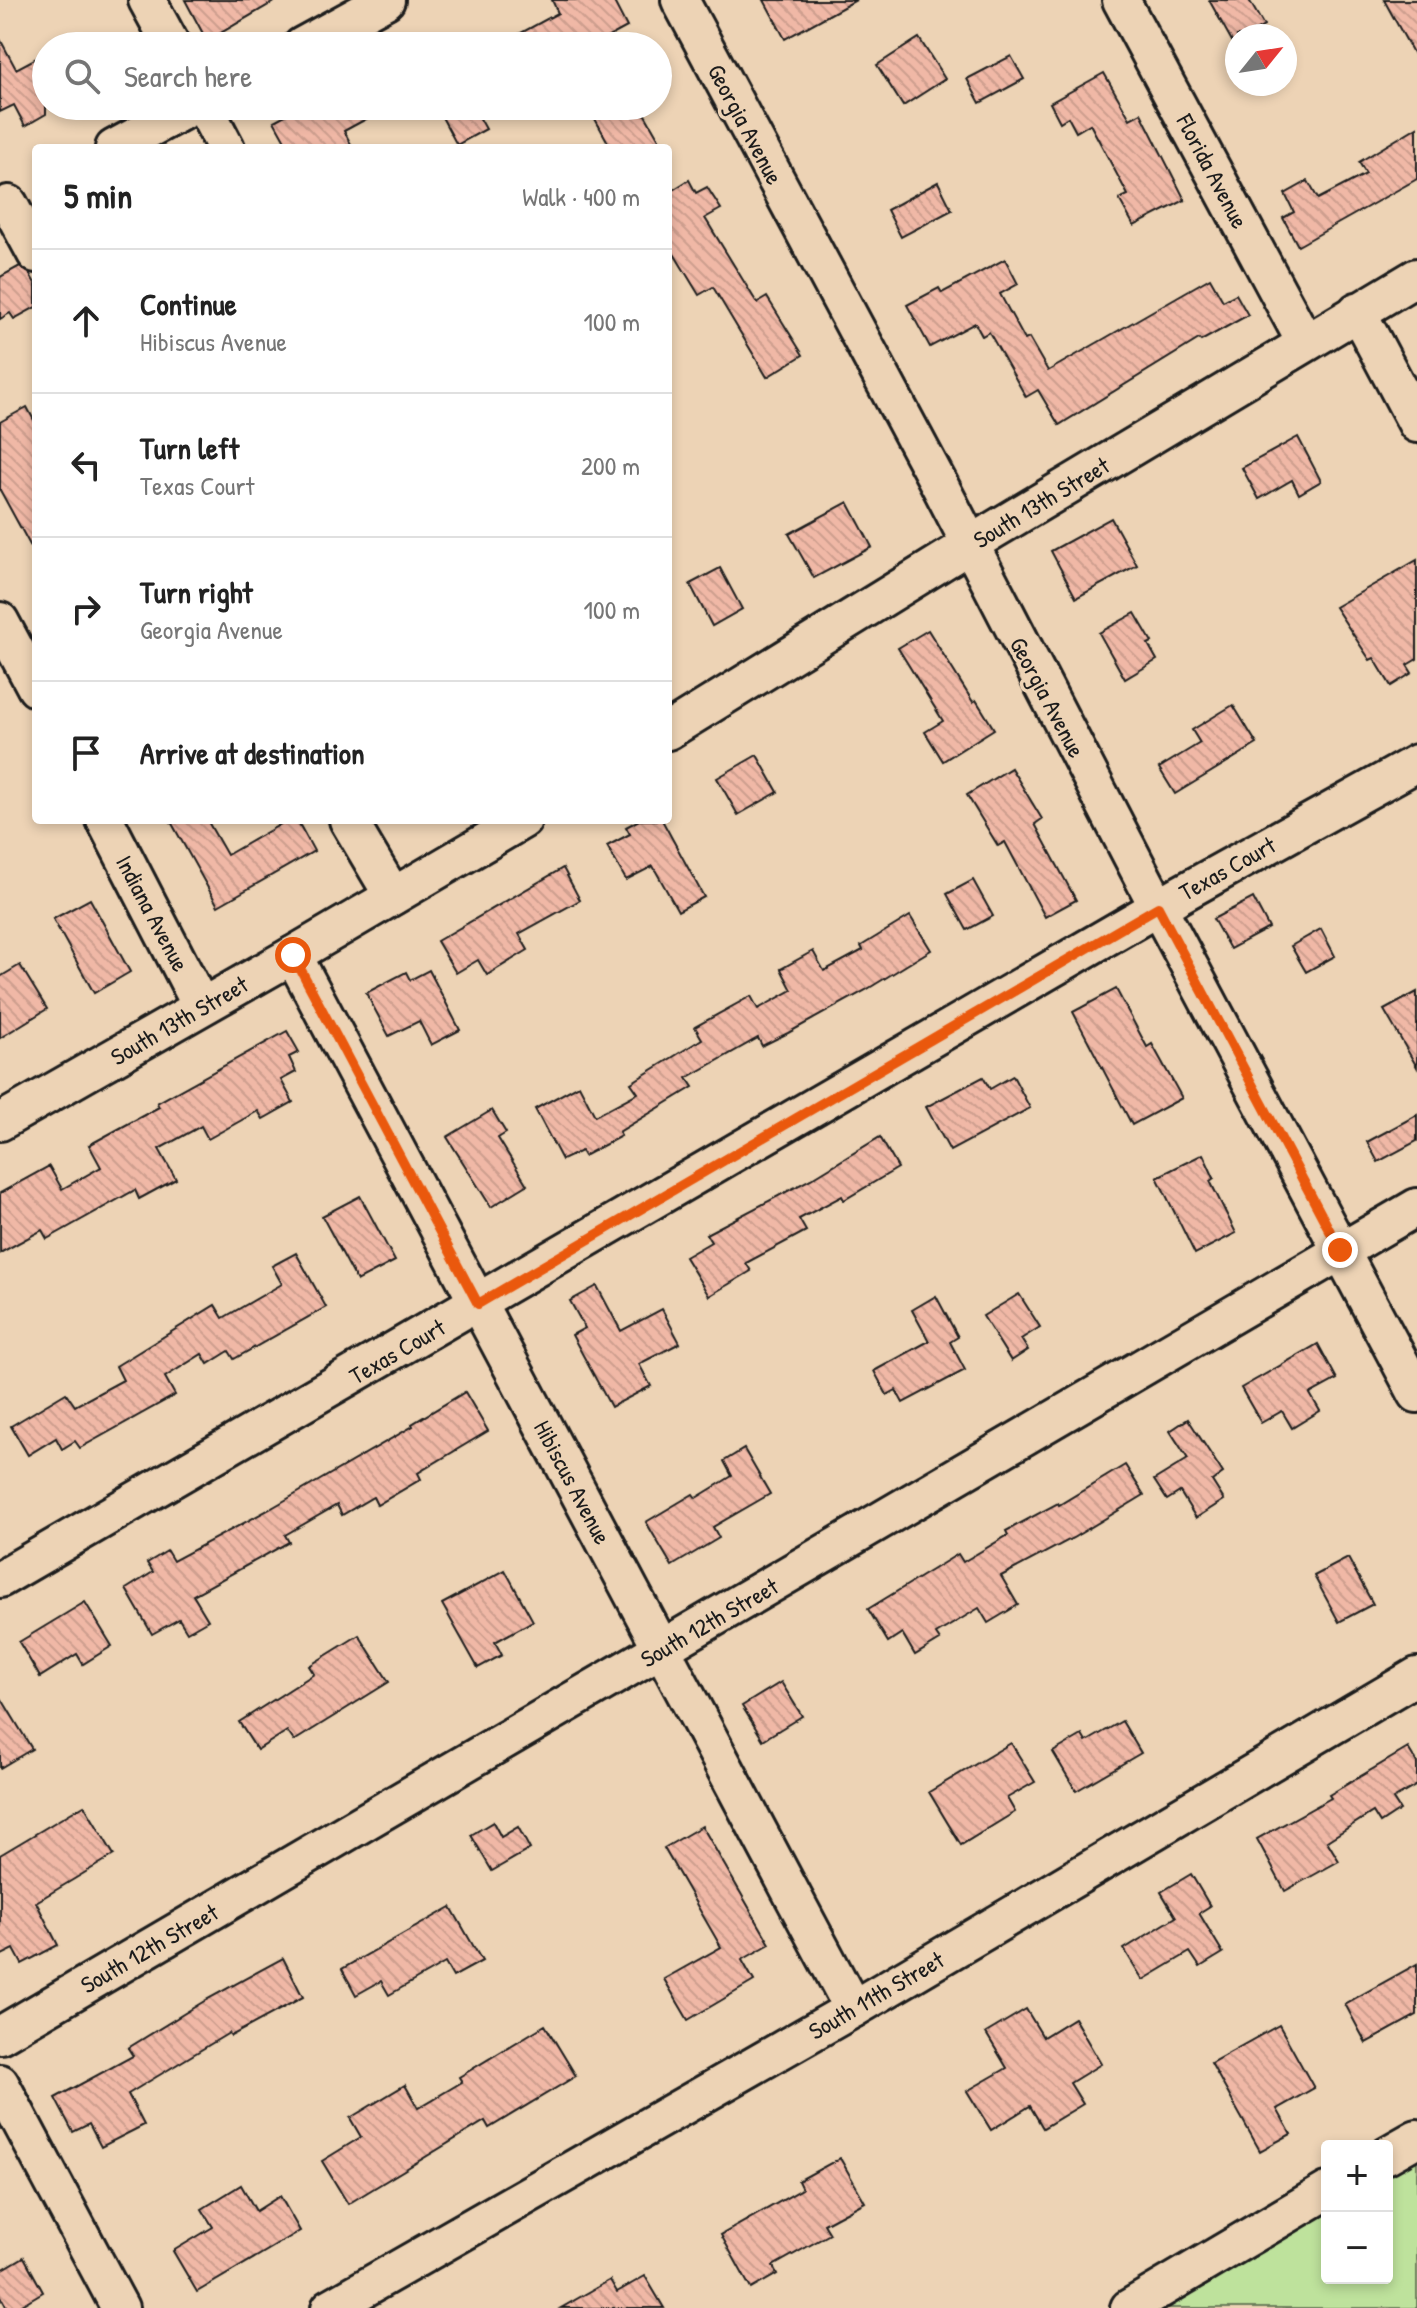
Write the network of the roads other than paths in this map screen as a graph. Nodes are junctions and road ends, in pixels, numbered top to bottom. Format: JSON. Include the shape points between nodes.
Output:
{"nodes":[{"id":1,"x":147,"y":0,"type":"edge"},
{"id":2,"x":386,"y":0,"type":"edge"},
{"id":3,"x":680,"y":0,"type":"edge"},
{"id":4,"x":1121,"y":0,"type":"edge"},
{"id":5,"x":164,"y":32,"type":"edge"},
{"id":6,"x":328,"y":32,"type":"edge"},
{"id":7,"x":166,"y":120,"type":"edge"},
{"id":8,"x":211,"y":120,"type":"edge"},
{"id":9,"x":121,"y":144,"type":"edge"},
{"id":10,"x":224,"y":144,"type":"edge"},
{"id":11,"x":15,"y":201,"type":"edge"},
{"id":12,"x":32,"y":244,"type":"edge"},
{"id":13,"x":1417,"y":277,"type":"edge"},
{"id":14,"x":1357,"y":311,"type":"junction"},
{"id":15,"x":1305,"y":342,"type":"junction"},
{"id":16,"x":1417,"y":424,"type":"edge"},
{"id":17,"x":970,"y":545,"type":"junction"},
{"id":18,"x":0,"y":621,"type":"edge"},
{"id":19,"x":32,"y":681,"type":"edge"},
{"id":20,"x":672,"y":729,"type":"edge"},
{"id":21,"x":1417,"y":763,"type":"edge"},
{"id":22,"x":107,"y":824,"type":"edge"},
{"id":23,"x":350,"y":824,"type":"edge"},
{"id":24,"x":516,"y":824,"type":"edge"},
{"id":25,"x":393,"y":896,"type":"junction"},
{"id":26,"x":1158,"y":907,"type":"junction"},
{"id":27,"x":293,"y":955,"type":"junction"},
{"id":28,"x":201,"y":1006,"type":"junction"},
{"id":29,"x":0,"y":1122,"type":"edge"},
{"id":30,"x":1417,"y":1207,"type":"edge"},
{"id":31,"x":1340,"y":1250,"type":"junction"},
{"id":32,"x":478,"y":1304,"type":"junction"},
{"id":33,"x":1417,"y":1394,"type":"edge"},
{"id":34,"x":0,"y":1579,"type":"edge"},
{"id":35,"x":662,"y":1650,"type":"junction"},
{"id":36,"x":1417,"y":1676,"type":"edge"},
{"id":37,"x":853,"y":2009,"type":"junction"},
{"id":38,"x":0,"y":2035,"type":"edge"},
{"id":39,"x":0,"y":2083,"type":"edge"},
{"id":40,"x":1417,"y":2138,"type":"edge"},
{"id":41,"x":1393,"y":2152,"type":"edge"},
{"id":42,"x":1321,"y":2195,"type":"edge"},
{"id":43,"x":120,"y":2308,"type":"edge"},
{"id":44,"x":330,"y":2308,"type":"edge"},
{"id":45,"x":1129,"y":2308,"type":"edge"}],
"edges":[{"from":1,"to":5,"type":"street"},
{"from":2,"to":6,"type":"street"},
{"from":3,"to":17,"type":"street","name":"Georgia Avenue"},
{"from":4,"to":15,"type":"street","name":"Florida Avenue"},
{"from":7,"to":9,"type":"street"},
{"from":8,"to":10,"type":"street"},
{"from":11,"to":12,"type":"street"},
{"from":13,"to":14,"type":"street","name":"South 13th Street"},
{"from":14,"to":15,"type":"street","name":"South 13th Street"},
{"from":14,"to":16,"type":"street"},
{"from":15,"to":17,"type":"street","name":"South 13th Street"},
{"from":17,"to":20,"type":"street","name":"South 13th Street"},
{"from":17,"to":26,"type":"street","name":"Georgia Avenue"},
{"from":18,"to":19,"type":"street"},
{"from":21,"to":26,"type":"street","name":"Texas Court"},
{"from":22,"to":28,"type":"street","name":"Indiana Avenue"},
{"from":23,"to":25,"type":"street"},
{"from":24,"to":25,"type":"street","name":"South 13th Street"},
{"from":25,"to":27,"type":"street","name":"South 13th Street"},
{"from":26,"to":31,"type":"street","name":"Georgia Avenue"},
{"from":26,"to":32,"type":"street","name":"Texas Court"},
{"from":27,"to":28,"type":"street","name":"South 13th Street"},
{"from":27,"to":32,"type":"street","name":"Hibiscus Avenue"},
{"from":28,"to":29,"type":"street","name":"South 13th Street"},
{"from":30,"to":31,"type":"street","name":"South 12th Street"},
{"from":31,"to":33,"type":"street","name":"Georgia Avenue"},
{"from":31,"to":35,"type":"street","name":"South 12th Street"},
{"from":32,"to":34,"type":"street","name":"Texas Court"},
{"from":32,"to":35,"type":"street","name":"Hibiscus Avenue"},
{"from":35,"to":37,"type":"street","name":"Hibiscus Avenue"},
{"from":35,"to":38,"type":"street","name":"South 12th Street"},
{"from":36,"to":37,"type":"street","name":"South 11th Street"},
{"from":37,"to":44,"type":"street","name":"South 11th Street"},
{"from":39,"to":43,"type":"street"},
{"from":40,"to":41,"type":"street"},
{"from":42,"to":45,"type":"street"}]}
